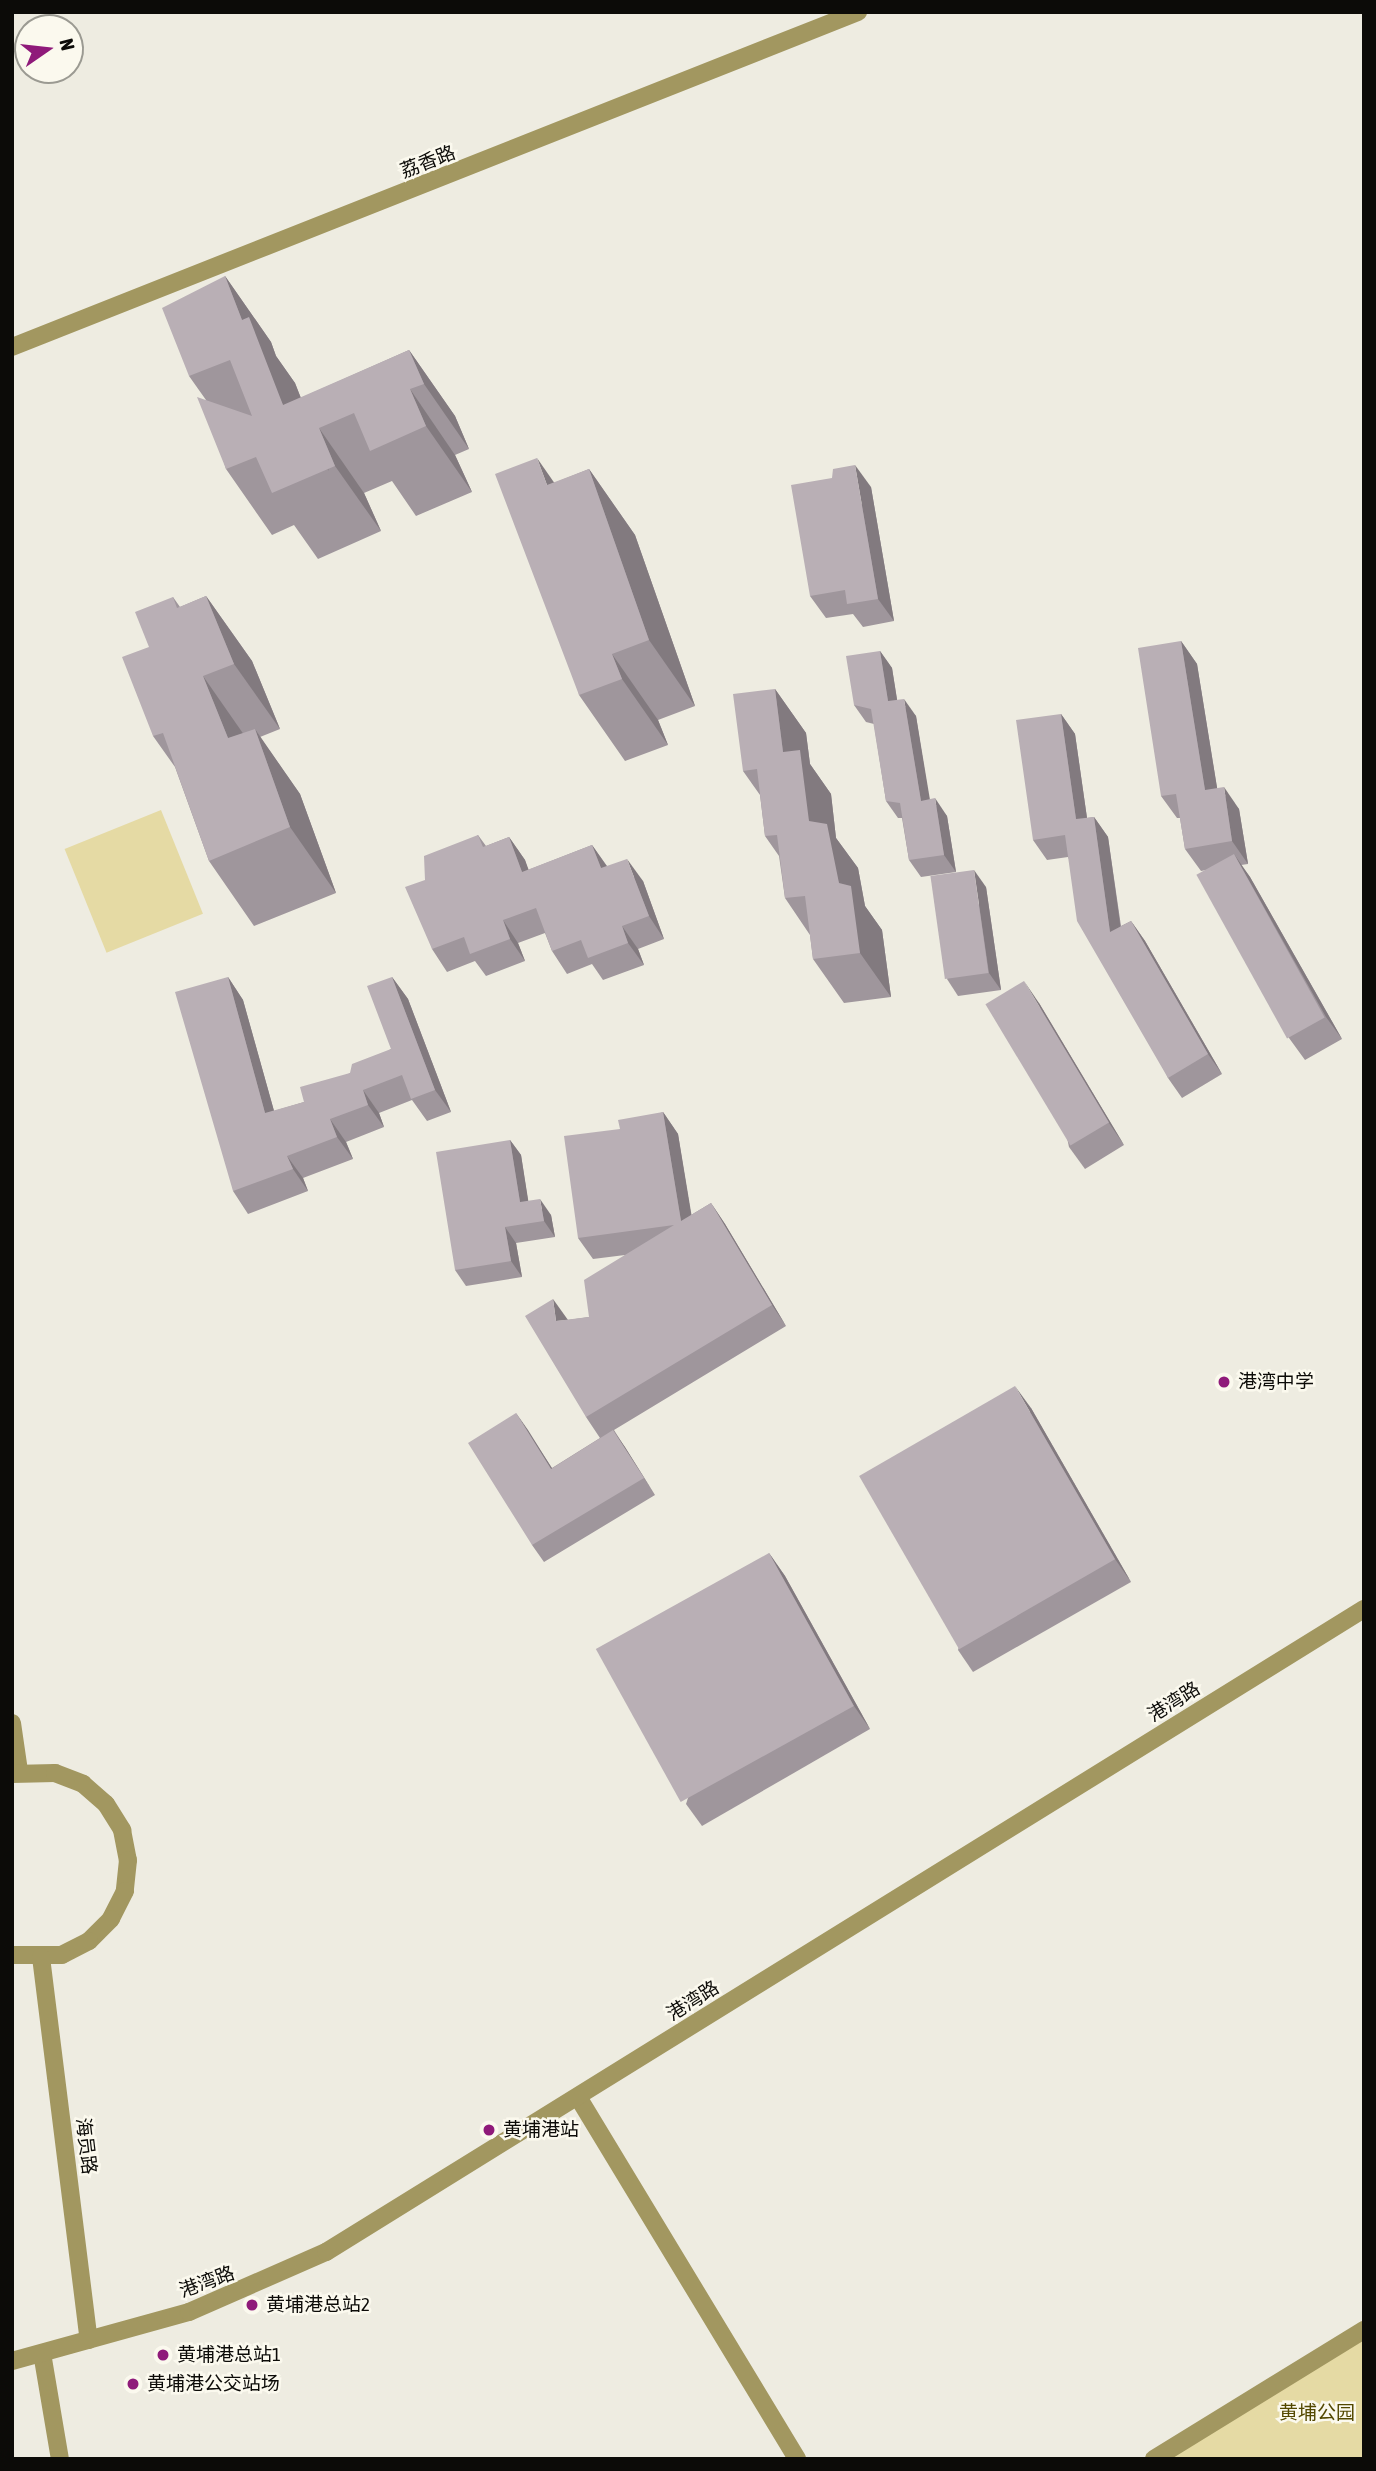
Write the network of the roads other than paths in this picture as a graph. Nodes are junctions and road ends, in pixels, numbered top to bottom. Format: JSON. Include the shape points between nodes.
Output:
{"nodes":[{"id":1,"x":858,"y":12,"type":"edge"},
{"id":2,"x":12,"y":347,"type":"edge"},
{"id":3,"x":1364,"y":1609,"type":"edge"},
{"id":4,"x":12,"y":1723,"type":"edge"},
{"id":5,"x":16,"y":1772,"type":"edge"},
{"id":6,"x":12,"y":1955,"type":"edge"},
{"id":7,"x":41,"y":1957,"type":"junction"},
{"id":8,"x":578,"y":2097,"type":"junction"},
{"id":9,"x":1364,"y":2330,"type":"edge"},
{"id":10,"x":89,"y":2340,"type":"junction"},
{"id":11,"x":42,"y":2353,"type":"junction"},
{"id":12,"x":12,"y":2361,"type":"edge"},
{"id":13,"x":60,"y":2459,"type":"edge"},
{"id":14,"x":797,"y":2459,"type":"edge"},
{"id":15,"x":1154,"y":2459,"type":"edge"}],
"edges":[{"from":1,"to":2,"type":"street","name":"荔香路"},
{"from":3,"to":8,"type":"street","name":"港湾路"},
{"from":4,"to":5,"type":"street"},
{"from":5,"to":7,"type":"street","via":[[55,1773],[83,1784],[117,1821],[128,1860],[125,1891],[111,1919],[89,1941]]},
{"from":6,"to":7,"type":"street"},
{"from":7,"to":10,"type":"street","name":"海员路"},
{"from":8,"to":10,"type":"street","name":"港湾路","via":[[314,2258],[189,2312]]},
{"from":8,"to":14,"type":"street"},
{"from":9,"to":15,"type":"street"},
{"from":10,"to":11,"type":"street","name":"港湾路"},
{"from":11,"to":12,"type":"street","name":"港湾路"},
{"from":11,"to":13,"type":"street"}]}
